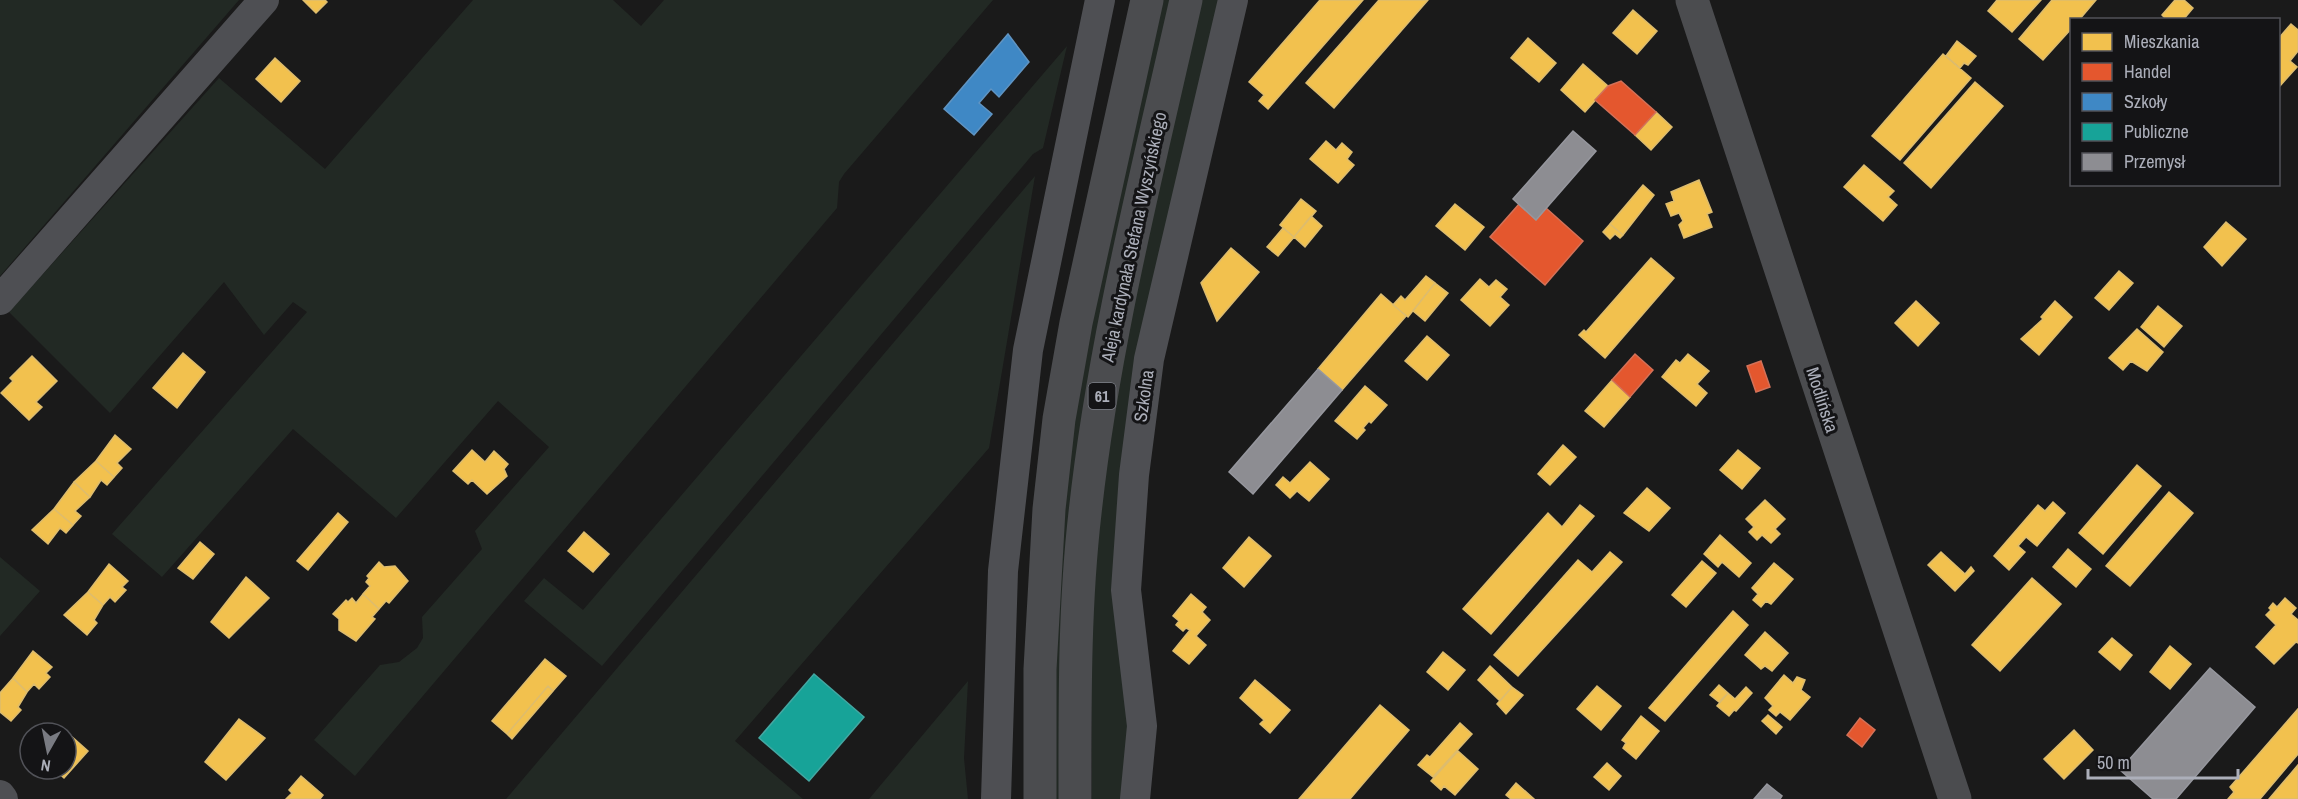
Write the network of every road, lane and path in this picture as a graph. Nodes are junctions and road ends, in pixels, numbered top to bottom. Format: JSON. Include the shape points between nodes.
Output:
{"nodes":[{"id":1,"x":264,"y":0,"type":"edge"},
{"id":2,"x":1100,"y":0,"type":"edge"},
{"id":3,"x":1147,"y":0,"type":"edge"},
{"id":4,"x":1186,"y":0,"type":"edge"},
{"id":5,"x":1233,"y":0,"type":"edge"},
{"id":6,"x":1692,"y":0,"type":"edge"},
{"id":7,"x":0,"y":300,"type":"edge"},
{"id":8,"x":0,"y":795,"type":"edge"},
{"id":9,"x":3,"y":799,"type":"edge"},
{"id":10,"x":996,"y":799,"type":"edge"},
{"id":11,"x":1040,"y":799,"type":"edge"},
{"id":12,"x":1076,"y":799,"type":"edge"},
{"id":13,"x":1135,"y":799,"type":"edge"},
{"id":14,"x":1955,"y":799,"type":"edge"}],
"edges":[{"from":1,"to":7,"type":"street"},
{"from":2,"to":10,"type":"street","via":[[1028,350],[1003,571]]},
{"from":3,"to":11,"type":"main road","name":"Aleja kardynała Stefana Wyszyńskiego","number":"61","via":[[1076,323],[1059,419],[1049,509],[1040,669]]},
{"from":4,"to":12,"type":"main road","name":"Aleja kardynała Stefana Wyszyńskiego","number":"61","via":[[1116,314],[1084,514],[1075,668]]},
{"from":5,"to":13,"type":"street","name":"Szkolna","via":[[1149,359],[1134,475],[1126,590],[1142,726]]},
{"from":6,"to":14,"type":"main road","name":"Modlińska"},
{"from":8,"to":9,"type":"street"}]}
